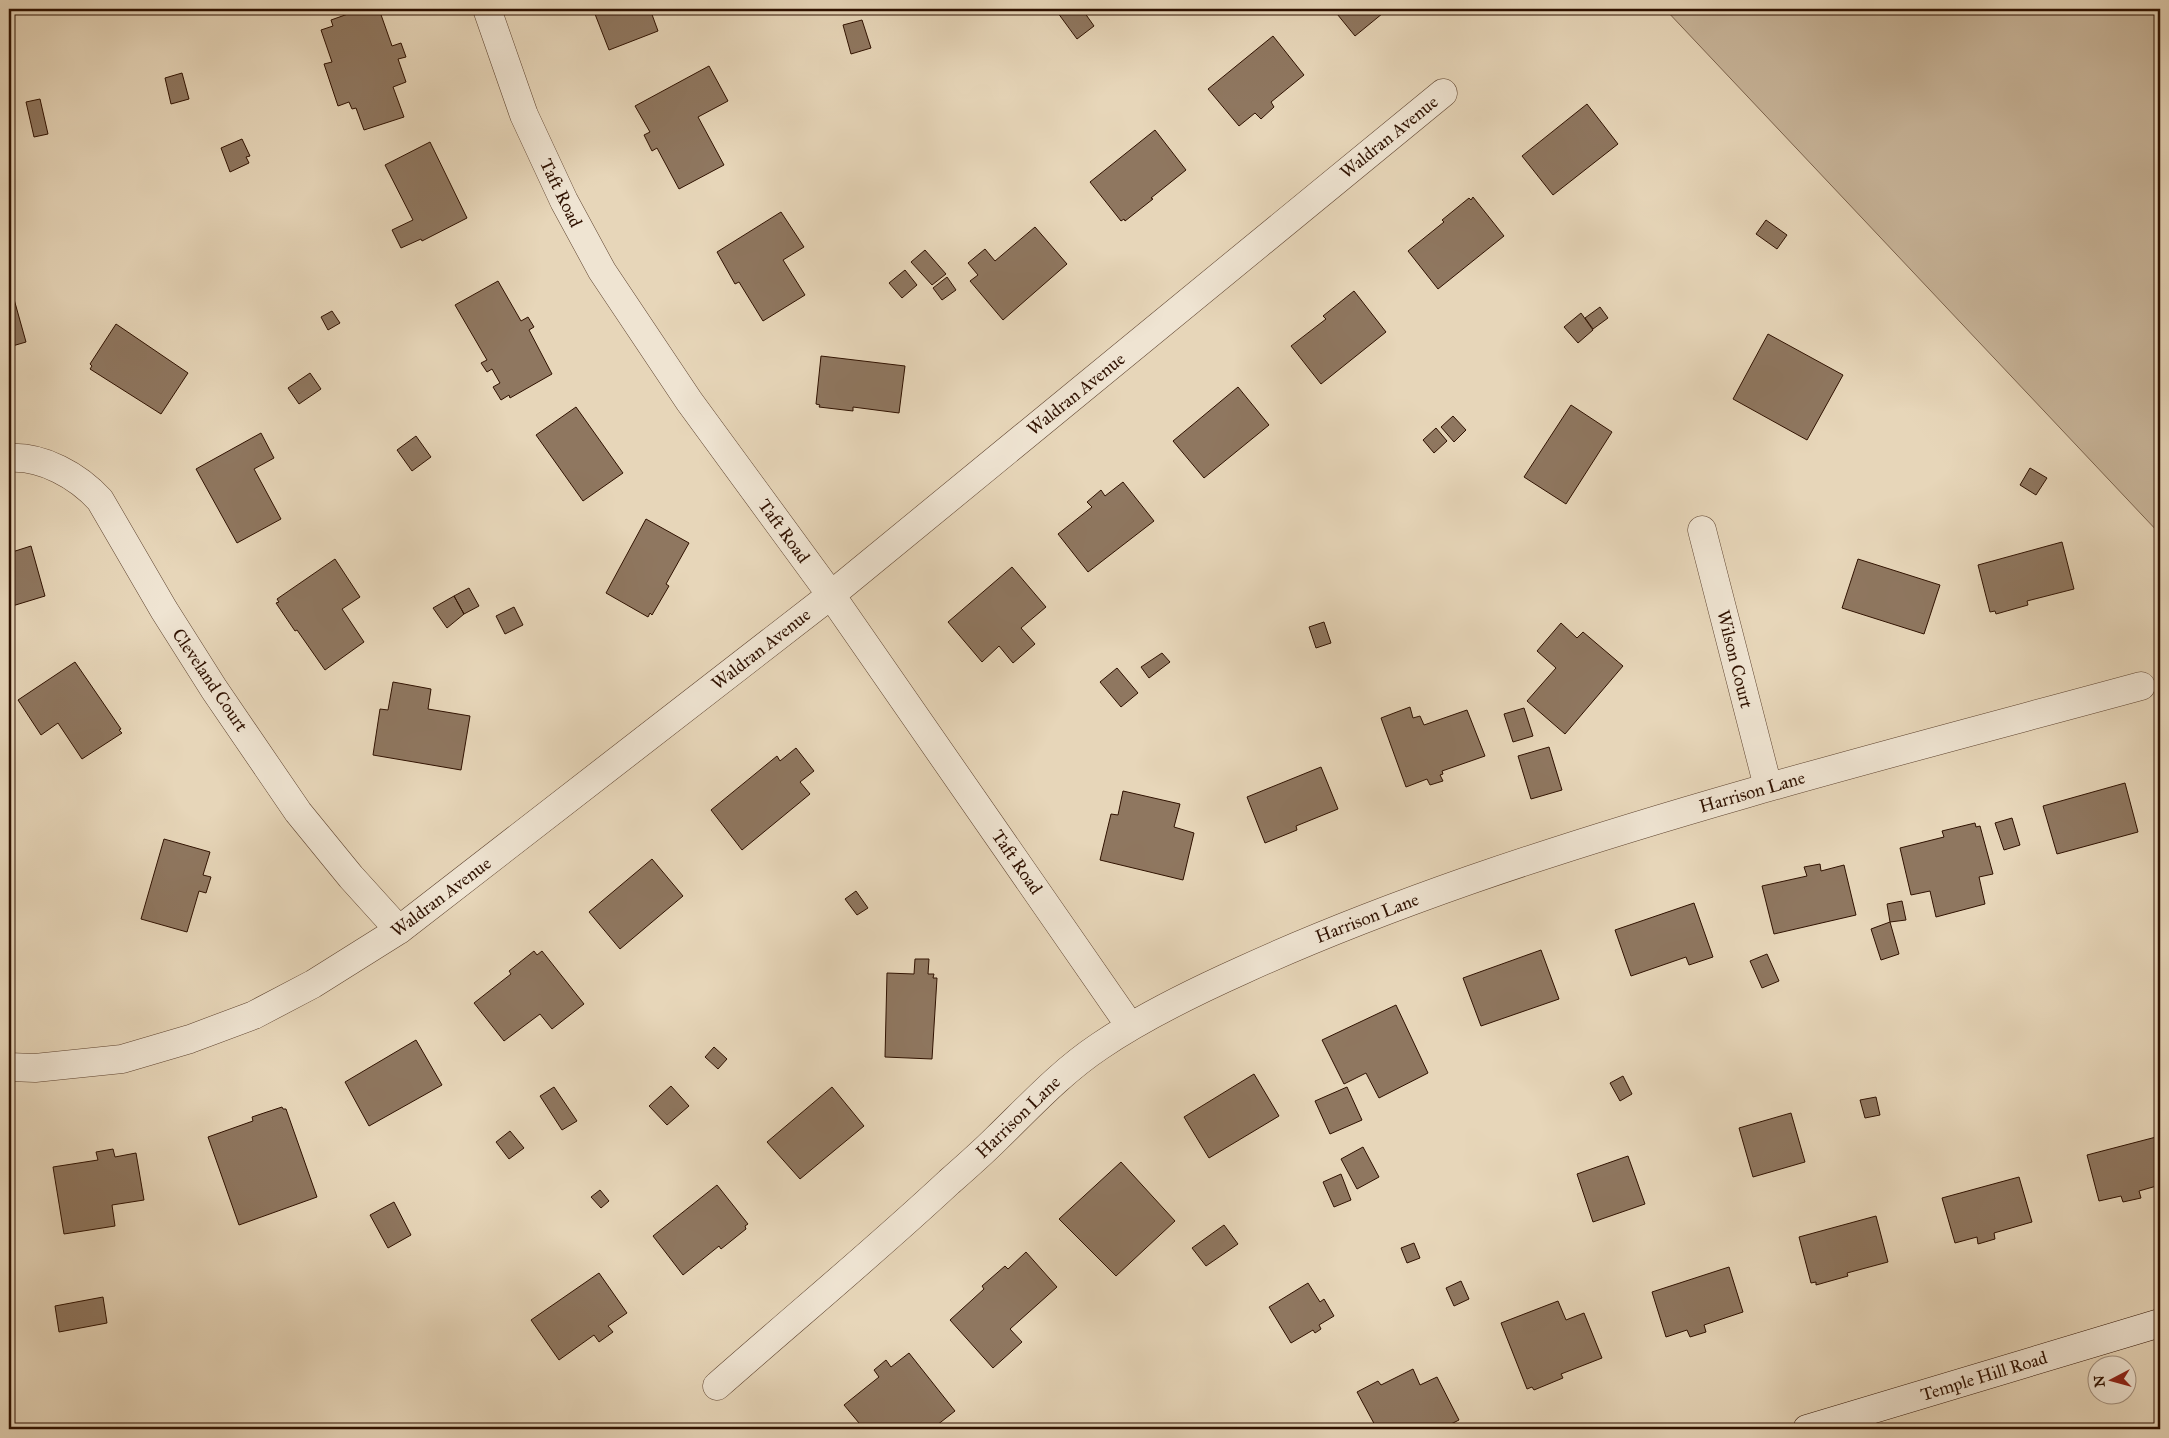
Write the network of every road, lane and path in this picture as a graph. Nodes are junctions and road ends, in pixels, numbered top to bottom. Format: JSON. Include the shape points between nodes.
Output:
{"nodes":[{"id":1,"x":487,"y":9,"type":"edge"},
{"id":2,"x":1443,"y":93,"type":"dead end"},
{"id":3,"x":9,"y":458,"type":"edge"},
{"id":4,"x":1702,"y":530,"type":"dead end"},
{"id":5,"x":831,"y":595,"type":"junction"},
{"id":6,"x":2141,"y":686,"type":"dead end"},
{"id":7,"x":1768,"y":788,"type":"junction"},
{"id":8,"x":400,"y":930,"type":"junction"},
{"id":9,"x":1130,"y":1026,"type":"junction"},
{"id":10,"x":9,"y":1067,"type":"edge"},
{"id":11,"x":2160,"y":1323,"type":"edge"},
{"id":12,"x":717,"y":1386,"type":"dead end"},
{"id":13,"x":1807,"y":1429,"type":"edge"}],
"edges":[{"from":1,"to":5,"type":"street","name":"Taft Road","via":[[524,115],[564,201],[602,271],[689,401]]},
{"from":2,"to":5,"type":"street","name":"Waldran Avenue"},
{"from":3,"to":8,"type":"street","name":"Cleveland Court","via":[[33,461],[73,476],[100,500],[199,666],[298,812]]},
{"from":4,"to":7,"type":"street","name":"Wilson Court"},
{"from":5,"to":8,"type":"street","name":"Waldran Avenue"},
{"from":5,"to":9,"type":"street","name":"Taft Road"},
{"from":6,"to":7,"type":"street","name":"Harrison Lane"},
{"from":7,"to":9,"type":"street","name":"Harrison Lane","via":[[1564,848],[1399,905],[1216,982]]},
{"from":8,"to":10,"type":"street","name":"Waldran Avenue","via":[[313,984],[254,1015],[190,1039],[122,1059],[75,1065]]},
{"from":9,"to":12,"type":"street","name":"Harrison Lane","via":[[1060,1077],[932,1198]]},
{"from":11,"to":13,"type":"street","name":"Temple Hill Road"}]}
